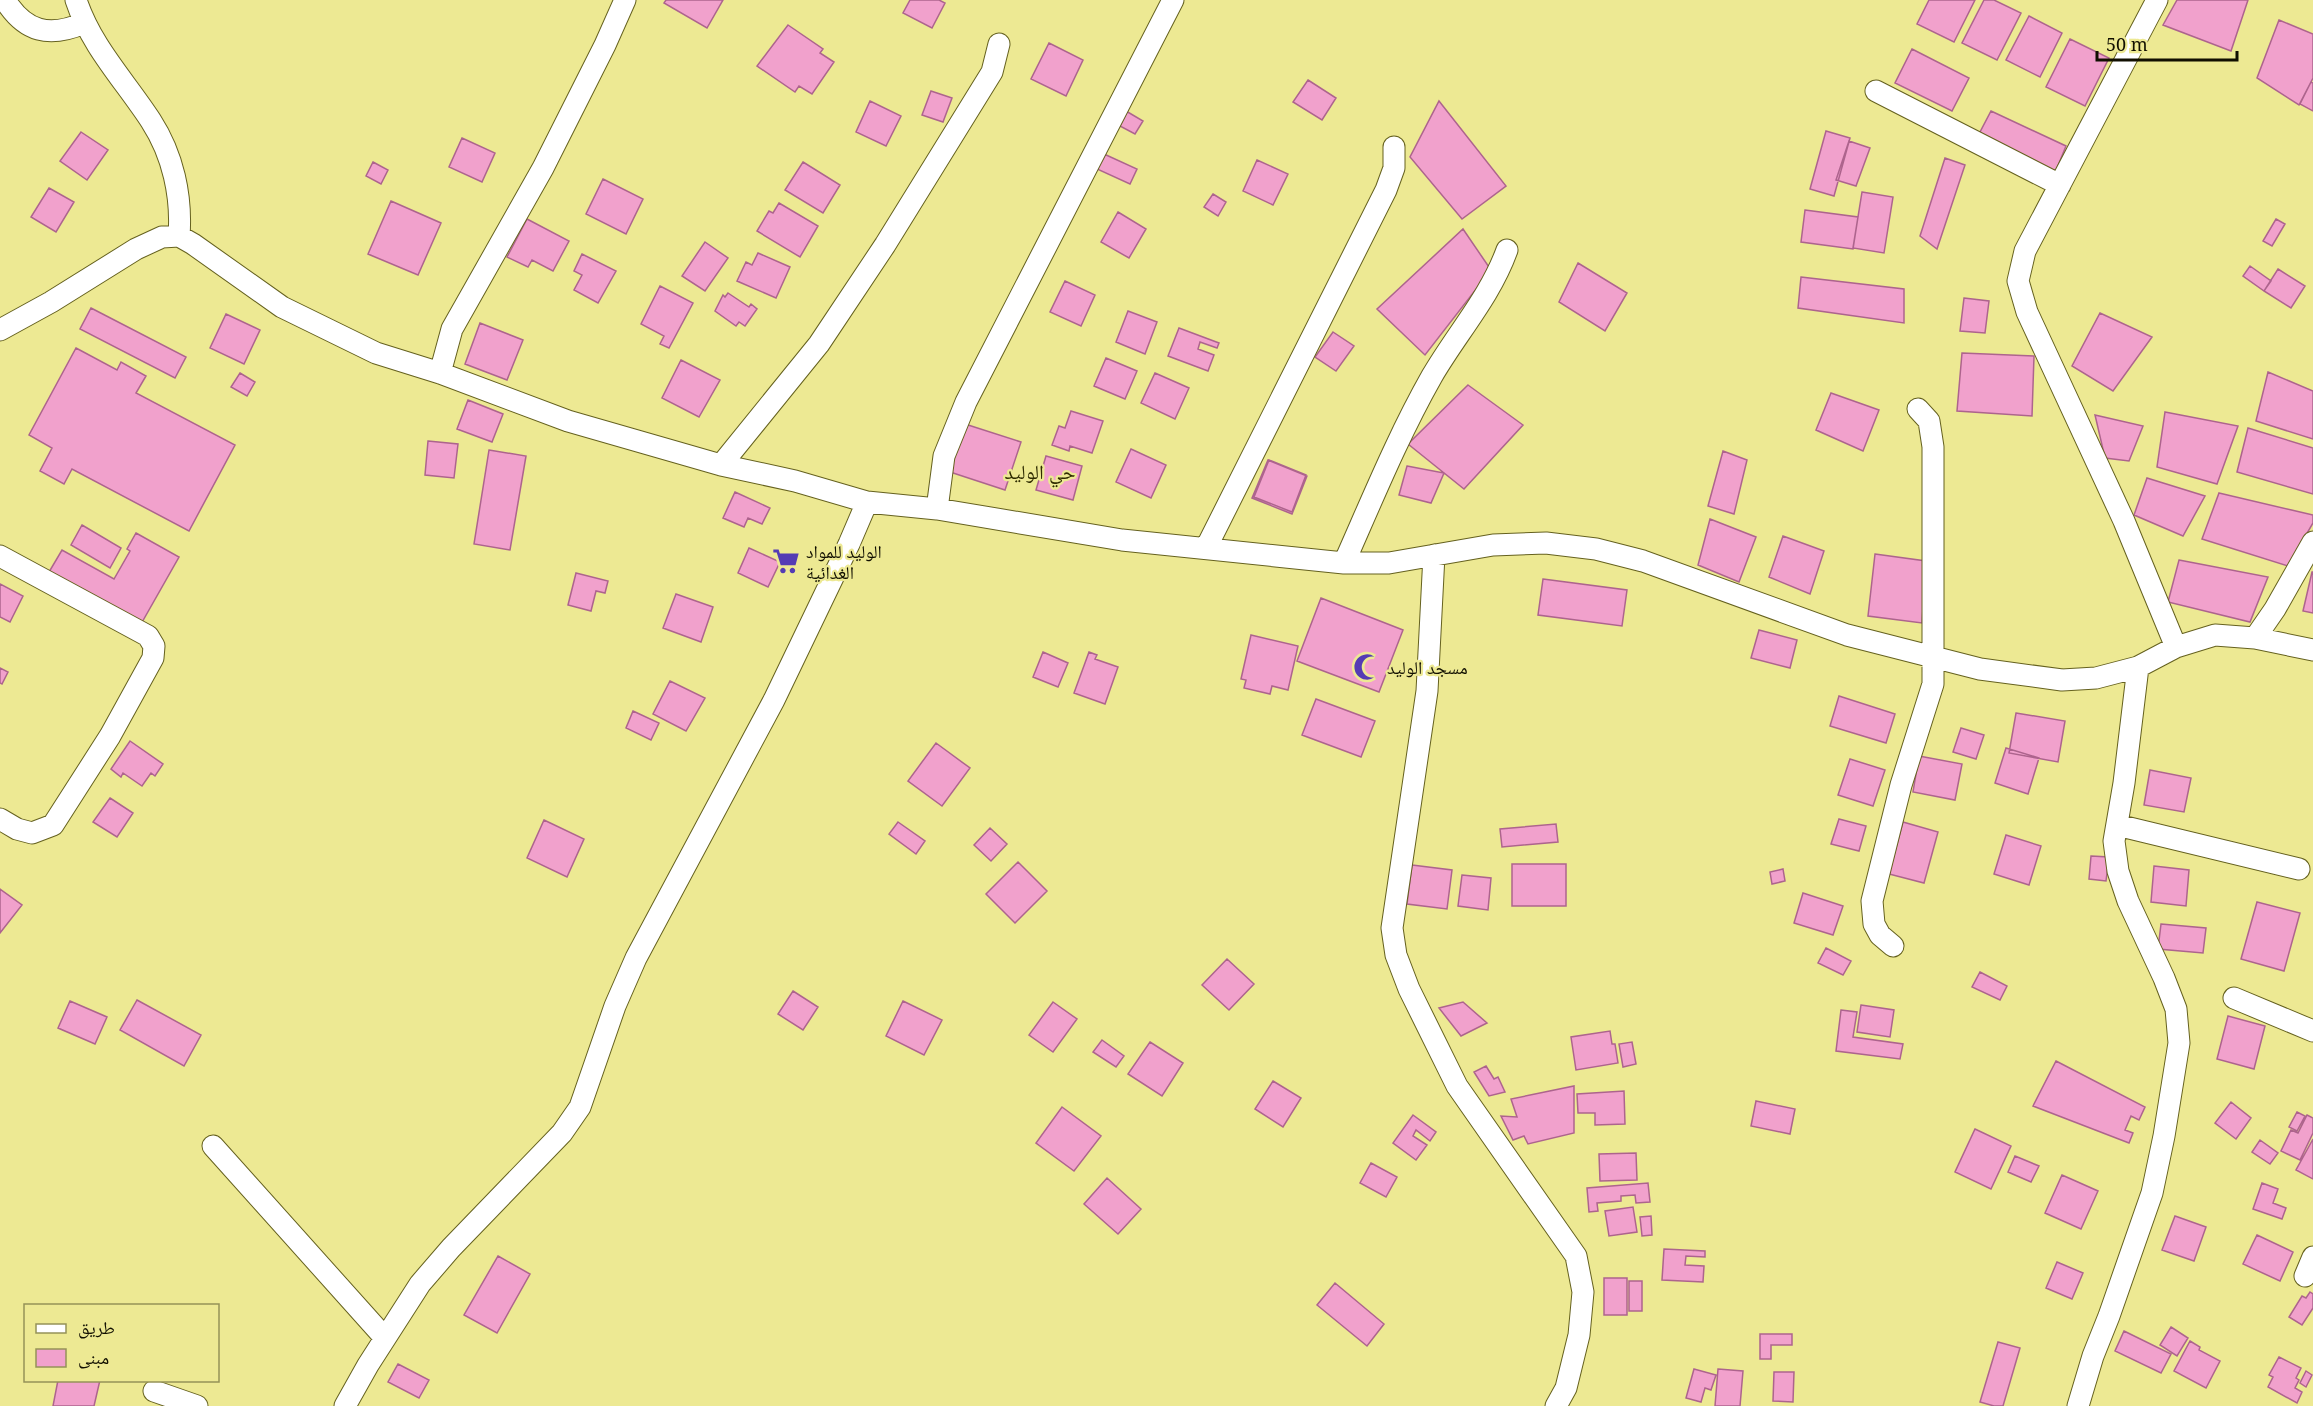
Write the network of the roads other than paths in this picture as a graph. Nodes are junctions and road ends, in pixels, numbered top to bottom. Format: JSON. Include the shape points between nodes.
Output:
{"nodes":[{"id":1,"x":5,"y":0,"type":"edge"},
{"id":2,"x":76,"y":0,"type":"edge"},
{"id":3,"x":625,"y":0,"type":"edge"},
{"id":4,"x":1173,"y":0,"type":"edge"},
{"id":5,"x":2157,"y":0,"type":"edge"},
{"id":6,"x":84,"y":23,"type":"junction"},
{"id":7,"x":999,"y":44,"type":"dead end"},
{"id":8,"x":1876,"y":91,"type":"dead end"},
{"id":9,"x":1394,"y":147,"type":"dead end"},
{"id":10,"x":2060,"y":185,"type":"junction"},
{"id":11,"x":179,"y":236,"type":"junction"},
{"id":12,"x":1508,"y":250,"type":"dead end"},
{"id":13,"x":0,"y":330,"type":"edge"},
{"id":14,"x":440,"y":373,"type":"junction"},
{"id":15,"x":1918,"y":409,"type":"dead end"},
{"id":16,"x":721,"y":465,"type":"junction"},
{"id":17,"x":867,"y":501,"type":"junction"},
{"id":18,"x":937,"y":509,"type":"junction"},
{"id":19,"x":2313,"y":542,"type":"edge"},
{"id":20,"x":1206,"y":548,"type":"junction"},
{"id":21,"x":1434,"y":555,"type":"junction"},
{"id":22,"x":0,"y":556,"type":"edge"},
{"id":23,"x":1344,"y":563,"type":"junction"},
{"id":24,"x":2255,"y":638,"type":"junction"},
{"id":25,"x":2176,"y":647,"type":"junction"},
{"id":26,"x":2313,"y":650,"type":"edge"},
{"id":27,"x":1934,"y":659,"type":"junction"},
{"id":28,"x":2138,"y":667,"type":"junction"},
{"id":29,"x":0,"y":819,"type":"edge"},
{"id":30,"x":2117,"y":825,"type":"junction"},
{"id":31,"x":2299,"y":869,"type":"dead end"},
{"id":32,"x":1893,"y":946,"type":"dead end"},
{"id":33,"x":2234,"y":998,"type":"dead end"},
{"id":34,"x":2313,"y":1031,"type":"edge"},
{"id":35,"x":213,"y":1146,"type":"dead end"},
{"id":36,"x":385,"y":1338,"type":"junction"},
{"id":37,"x":153,"y":1391,"type":"dead end"},
{"id":38,"x":197,"y":1406,"type":"edge"},
{"id":39,"x":345,"y":1406,"type":"edge"},
{"id":40,"x":1556,"y":1406,"type":"edge"},
{"id":41,"x":2078,"y":1406,"type":"edge"}],
"edges":[{"from":1,"to":6,"type":"street","via":[[15,16],[30,27],[47,31]]},
{"from":2,"to":6,"type":"street"},
{"from":3,"to":14,"type":"street","via":[[543,168],[452,329]]},
{"from":4,"to":18,"type":"street","via":[[966,402],[944,456]]},
{"from":5,"to":10,"type":"street"},
{"from":6,"to":11,"type":"street","via":[[166,149],[178,190]]},
{"from":7,"to":16,"type":"street","via":[[992,72],[885,245],[819,344]]},
{"from":8,"to":10,"type":"street"},
{"from":9,"to":20,"type":"street","via":[[1394,168],[1386,190]]},
{"from":10,"to":25,"type":"street","via":[[2025,251],[2018,281],[2027,312],[2124,521]]},
{"from":11,"to":13,"type":"street","via":[[162,237],[136,249]]},
{"from":11,"to":14,"type":"street","via":[[282,307],[376,353]]},
{"from":12,"to":23,"type":"street","via":[[1487,293],[1410,416]]},
{"from":14,"to":16,"type":"street","via":[[568,421]]},
{"from":15,"to":27,"type":"street","via":[[1929,421],[1933,447]]},
{"from":16,"to":17,"type":"street"},
{"from":17,"to":18,"type":"street"},
{"from":17,"to":36,"type":"street","via":[[774,700],[636,958],[580,1107],[562,1133],[420,1284]]},
{"from":18,"to":20,"type":"street","via":[[1122,540]]},
{"from":19,"to":24,"type":"street"},
{"from":20,"to":23,"type":"street"},
{"from":21,"to":23,"type":"street","via":[[1389,563]]},
{"from":21,"to":27,"type":"street","via":[[1493,545],[1546,543],[1596,549],[1643,561],[1847,634]]},
{"from":21,"to":40,"type":"street","via":[[1427,691],[1392,928],[1396,955],[1409,989],[1457,1086],[1576,1256],[1583,1293],[1579,1335],[1566,1388]]},
{"from":22,"to":29,"type":"street","via":[[148,636],[154,646],[153,658],[110,736],[53,825],[32,833]]},
{"from":24,"to":25,"type":"street","via":[[2215,635]]},
{"from":24,"to":26,"type":"street"},
{"from":25,"to":28,"type":"street"},
{"from":27,"to":28,"type":"street","via":[[2062,680],[2097,678]]},
{"from":27,"to":32,"type":"street","via":[[1933,684],[1901,785],[1872,901],[1874,924]]},
{"from":28,"to":30,"type":"street"},
{"from":30,"to":31,"type":"street"},
{"from":30,"to":41,"type":"street","via":[[2114,841],[2118,871],[2176,1009],[2179,1043],[2152,1193]]},
{"from":33,"to":34,"type":"street"},
{"from":35,"to":36,"type":"street"},
{"from":36,"to":39,"type":"street"},
{"from":37,"to":38,"type":"street"}]}
